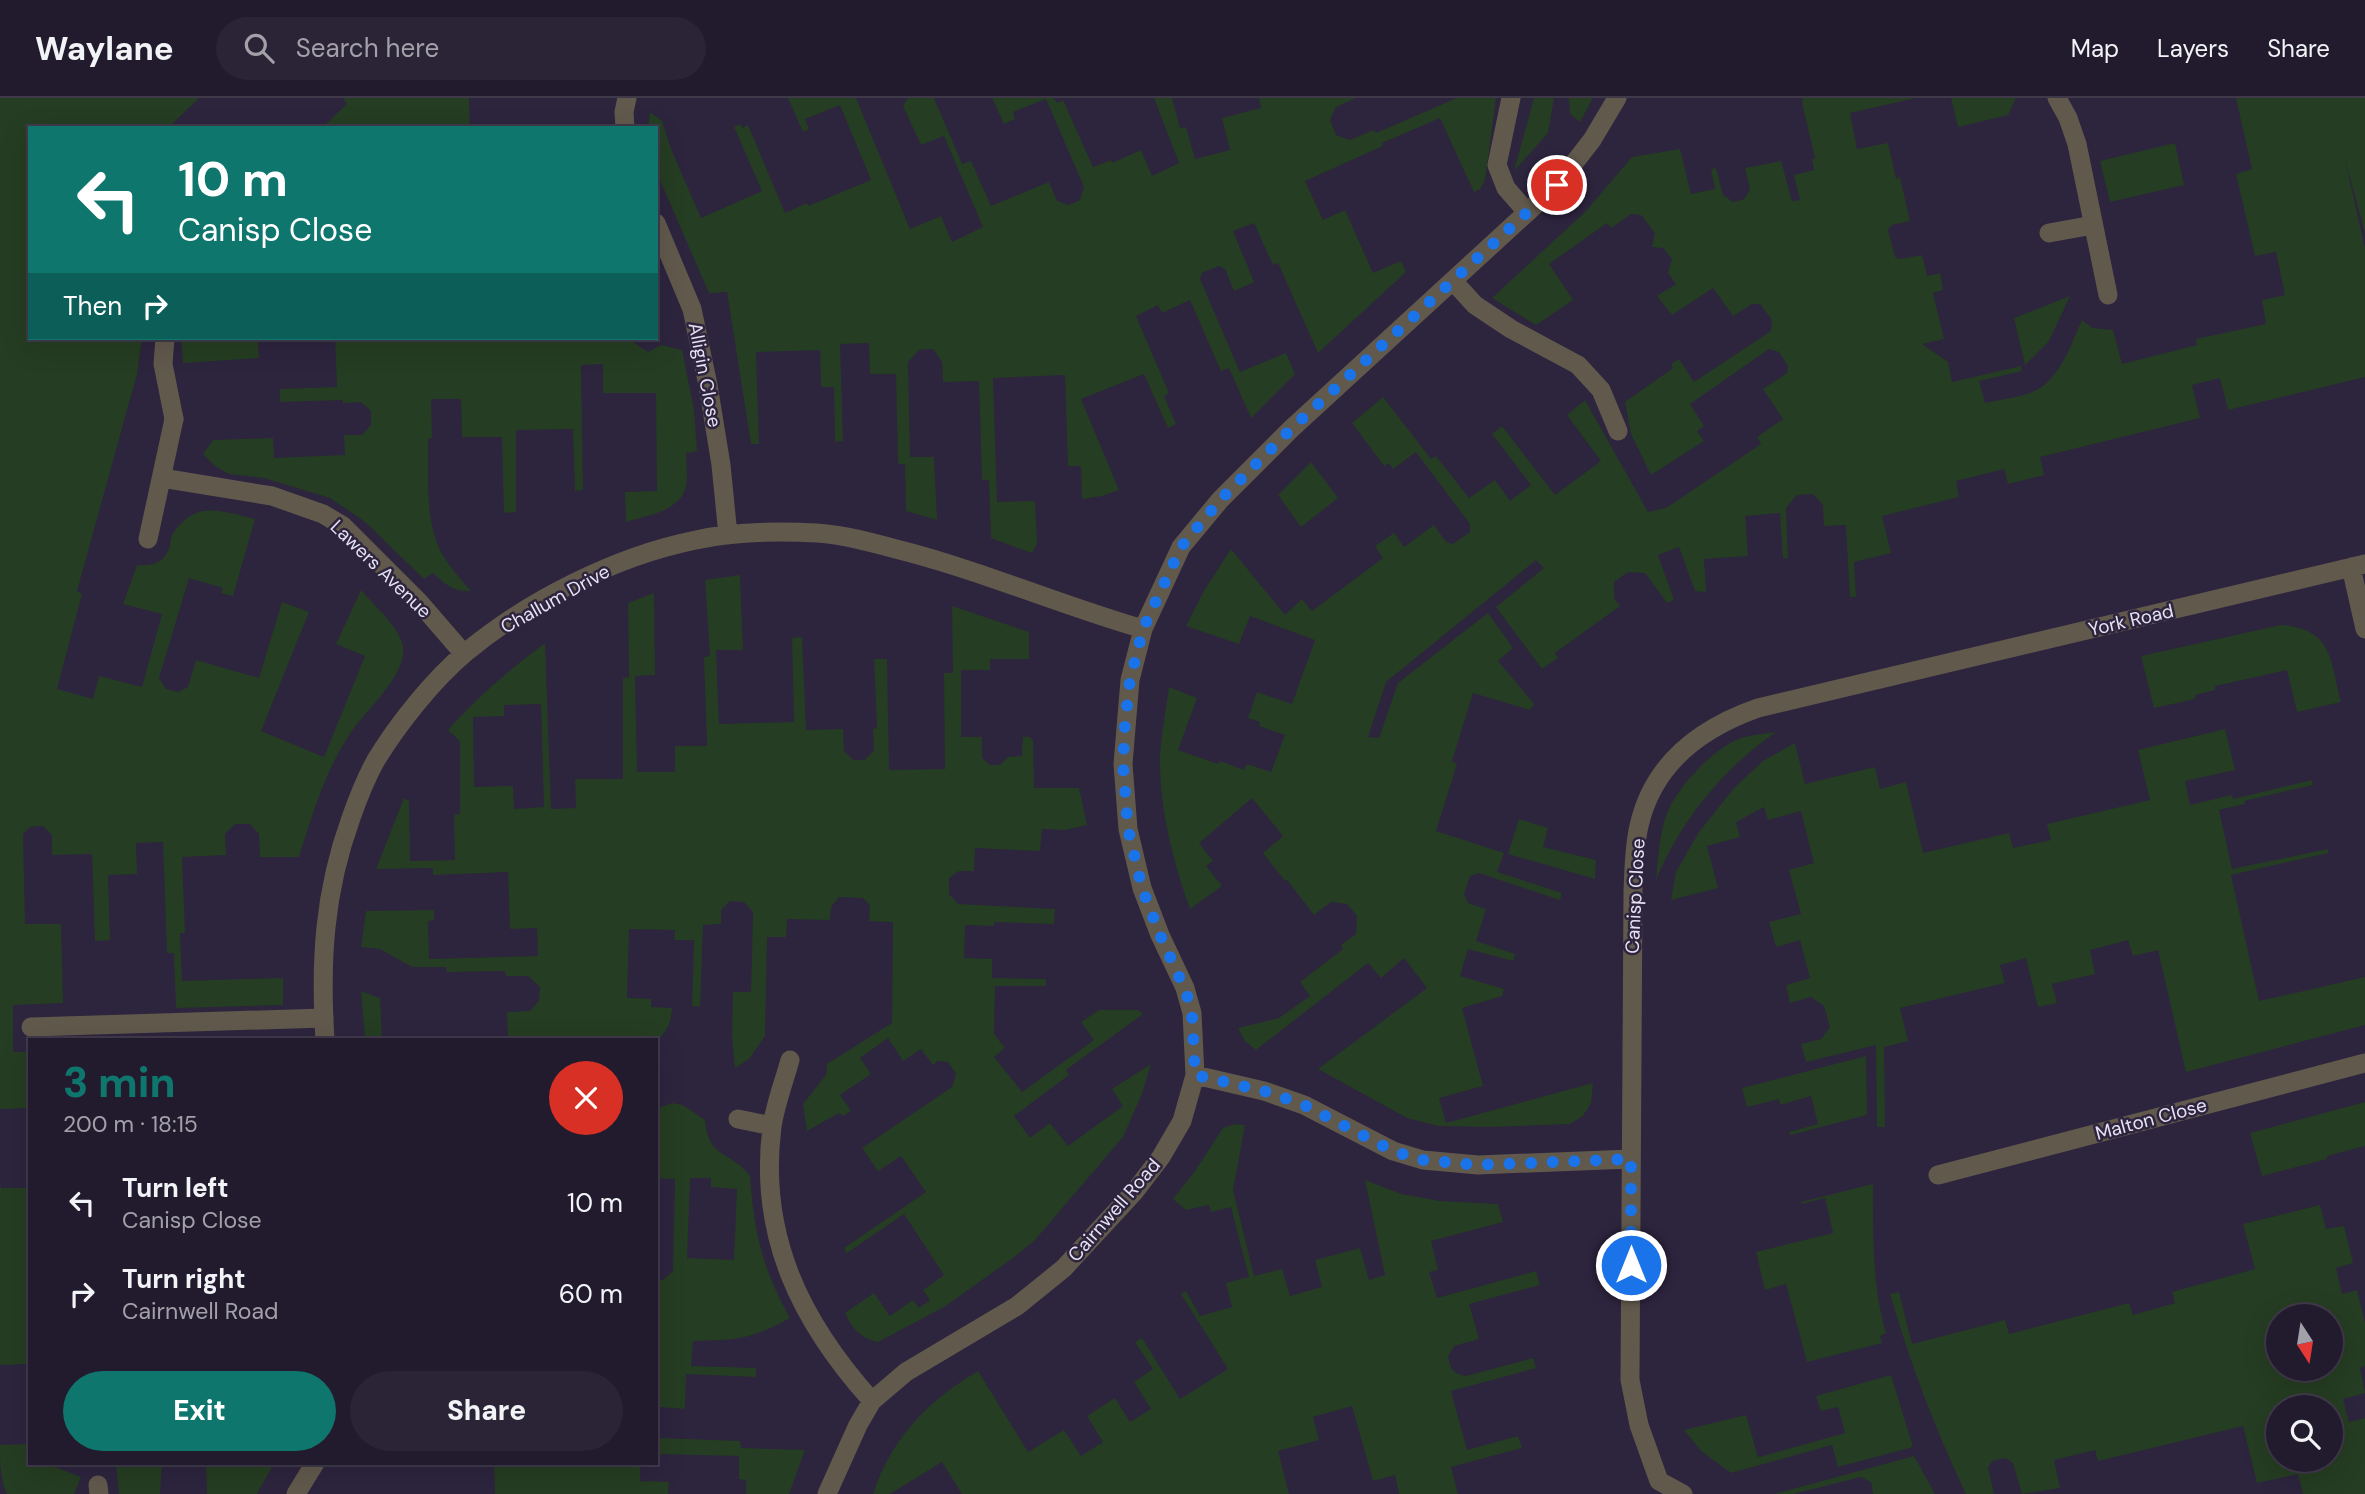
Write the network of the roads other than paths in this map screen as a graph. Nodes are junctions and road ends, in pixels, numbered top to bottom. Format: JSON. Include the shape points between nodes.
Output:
{"nodes":[{"id":1,"x":627,"y":98,"type":"edge"},
{"id":2,"x":1511,"y":98,"type":"edge"},
{"id":3,"x":1617,"y":98,"type":"edge"},
{"id":4,"x":2057,"y":98,"type":"edge"},
{"id":5,"x":625,"y":126,"type":"edge"},
{"id":6,"x":1527,"y":212,"type":"junction"},
{"id":7,"x":2093,"y":225,"type":"junction"},
{"id":8,"x":658,"y":228,"type":"edge"},
{"id":9,"x":2049,"y":233,"type":"dead end"},
{"id":10,"x":1453,"y":281,"type":"junction"},
{"id":11,"x":2108,"y":295,"type":"dead end"},
{"id":12,"x":165,"y":340,"type":"edge"},
{"id":13,"x":1618,"y":431,"type":"dead end"},
{"id":14,"x":162,"y":478,"type":"junction"},
{"id":15,"x":728,"y":535,"type":"junction"},
{"id":16,"x":148,"y":538,"type":"dead end"},
{"id":17,"x":2358,"y":566,"type":"edge"},
{"id":18,"x":1143,"y":629,"type":"junction"},
{"id":19,"x":2365,"y":629,"type":"edge"},
{"id":20,"x":464,"y":654,"type":"junction"},
{"id":21,"x":1896,"y":675,"type":"joint"},
{"id":22,"x":324,"y":1018,"type":"junction"},
{"id":23,"x":31,"y":1027,"type":"dead end"},
{"id":24,"x":325,"y":1038,"type":"edge"},
{"id":25,"x":790,"y":1060,"type":"dead end"},
{"id":26,"x":2365,"y":1063,"type":"edge"},
{"id":27,"x":1195,"y":1075,"type":"junction"},
{"id":28,"x":738,"y":1119,"type":"dead end"},
{"id":29,"x":772,"y":1126,"type":"junction"},
{"id":30,"x":1631,"y":1159,"type":"junction"},
{"id":31,"x":1938,"y":1175,"type":"dead end"},
{"id":32,"x":872,"y":1401,"type":"junction"},
{"id":33,"x":313,"y":1465,"type":"edge"},
{"id":34,"x":1654,"y":1488,"type":"edge"},
{"id":35,"x":296,"y":1494,"type":"edge"},
{"id":36,"x":827,"y":1494,"type":"edge"},
{"id":37,"x":1683,"y":1494,"type":"edge"}],
"edges":[{"from":1,"to":5,"type":"street"},
{"from":2,"to":6,"type":"street","via":[[1497,165],[1506,188]]},
{"from":3,"to":6,"type":"street","name":"Cairnwell Road","via":[[1557,185]]},
{"from":4,"to":7,"type":"street","via":[[2075,137]]},
{"from":6,"to":10,"type":"street","name":"Cairnwell Road"},
{"from":7,"to":9,"type":"street"},
{"from":7,"to":11,"type":"street"},
{"from":8,"to":15,"type":"street","name":"Alligin Close","via":[[692,309],[721,465]]},
{"from":10,"to":13,"type":"street","via":[[1475,305],[1578,365],[1601,390]]},
{"from":10,"to":18,"type":"street","name":"Cairnwell Road","via":[[1298,422],[1215,506],[1181,547]]},
{"from":12,"to":14,"type":"street","via":[[163,364],[174,419]]},
{"from":14,"to":16,"type":"street"},
{"from":14,"to":20,"type":"street","name":"Lawers Avenue","via":[[272,496],[323,514],[343,526]]},
{"from":15,"to":18,"type":"street","name":"Challum Drive","via":[[770,531],[859,539],[922,555]]},
{"from":15,"to":20,"type":"street","name":"Challum Drive","via":[[675,545],[596,573],[516,616]]},
{"from":17,"to":19,"type":"street"},
{"from":17,"to":21,"type":"street","name":"York Road"},
{"from":18,"to":27,"type":"street","name":"Cairnwell Road","via":[[1125,723],[1128,829],[1146,899],[1192,1013]]},
{"from":20,"to":22,"type":"street","name":"Challum Drive","via":[[400,726],[358,798],[331,884],[323,947]]},
{"from":21,"to":30,"type":"street","name":"Canisp Close","via":[[1725,720],[1695,738],[1650,794],[1639,826],[1633,891]]},
{"from":22,"to":23,"type":"street"},
{"from":22,"to":24,"type":"street","name":"Challum Drive"},
{"from":25,"to":29,"type":"street"},
{"from":26,"to":31,"type":"street","name":"Malton Close"},
{"from":27,"to":30,"type":"street","via":[[1304,1105],[1393,1151],[1423,1160],[1478,1165]]},
{"from":27,"to":32,"type":"street","name":"Cairnwell Road","via":[[1182,1121],[1161,1157],[1064,1268],[1017,1306],[906,1372]]},
{"from":28,"to":29,"type":"street"},
{"from":29,"to":32,"type":"street","via":[[775,1233],[785,1266],[811,1319]]},
{"from":30,"to":34,"type":"street","name":"Canisp Close","via":[[1630,1380]]},
{"from":32,"to":36,"type":"street","name":"Cairnwell Road"},
{"from":33,"to":35,"type":"street"},
{"from":34,"to":37,"type":"street","name":"Canisp Close"}]}
